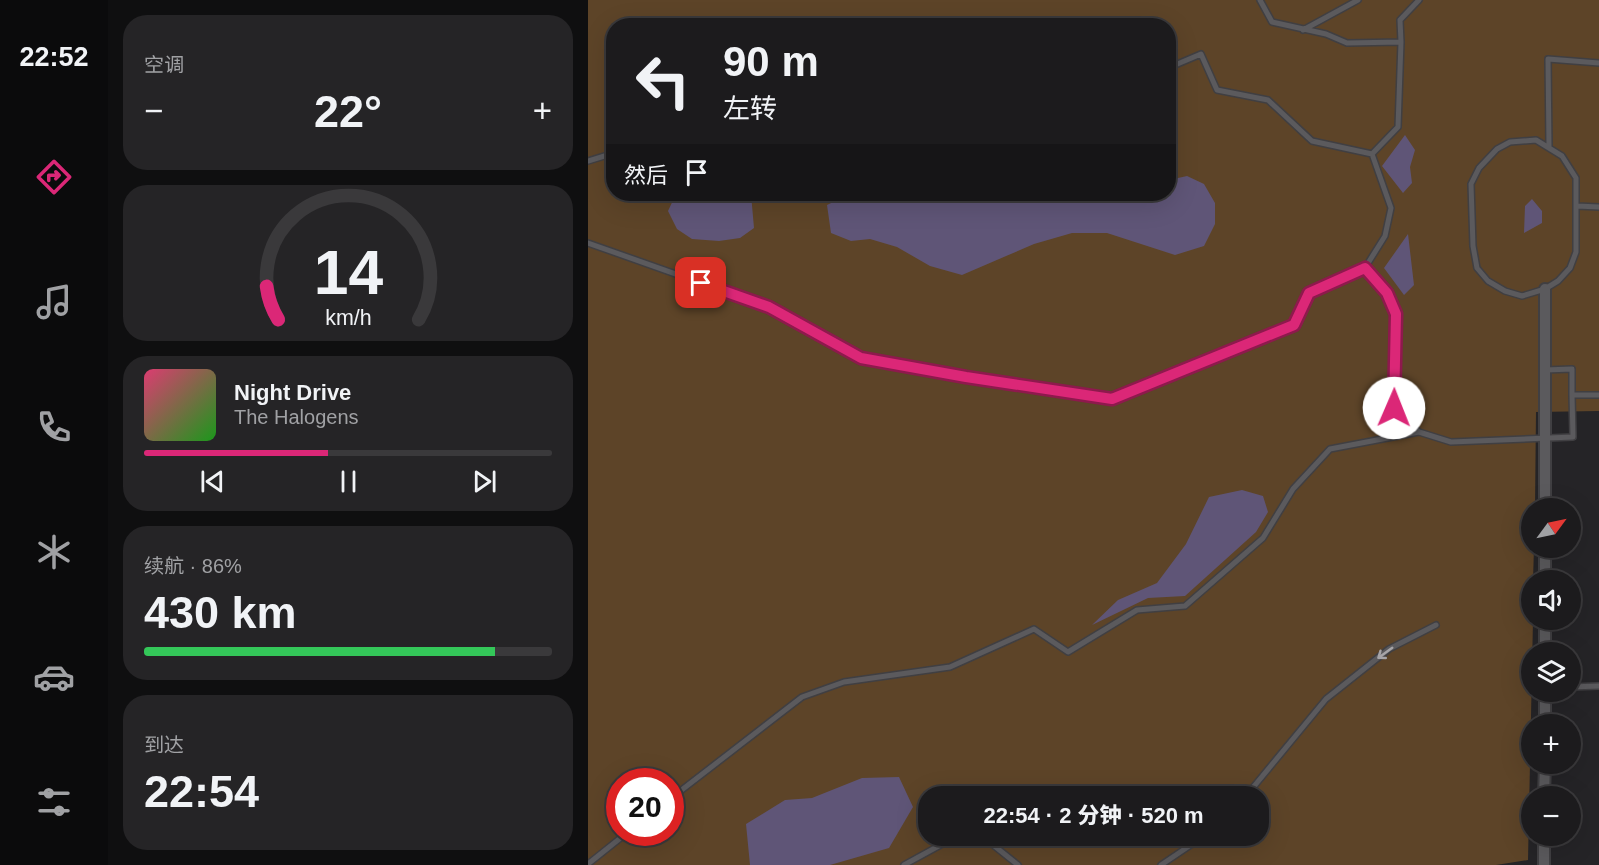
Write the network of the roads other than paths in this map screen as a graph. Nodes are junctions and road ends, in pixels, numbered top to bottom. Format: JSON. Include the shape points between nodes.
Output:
{"nodes":[{"id":1,"x":1260,"y":0,"type":"edge"},
{"id":2,"x":1358,"y":0,"type":"edge"},
{"id":3,"x":1419,"y":0,"type":"edge"},
{"id":4,"x":1303,"y":30,"type":"junction"},
{"id":5,"x":1401,"y":42,"type":"junction"},
{"id":6,"x":1599,"y":63,"type":"edge"},
{"id":7,"x":1176,"y":65,"type":"edge"},
{"id":8,"x":1549,"y":146,"type":"junction"},
{"id":9,"x":1372,"y":154,"type":"junction"},
{"id":10,"x":606,"y":155,"type":"edge"},
{"id":11,"x":588,"y":161,"type":"edge"},
{"id":12,"x":1576,"y":207,"type":"junction"},
{"id":13,"x":1599,"y":207,"type":"edge"},
{"id":14,"x":588,"y":243,"type":"edge"},
{"id":15,"x":1365,"y":268,"type":"junction"},
{"id":16,"x":1545,"y":289,"type":"junction"},
{"id":17,"x":1545,"y":370,"type":"junction"},
{"id":18,"x":1572,"y":394,"type":"junction"},
{"id":19,"x":1599,"y":395,"type":"edge"},
{"id":20,"x":1419,"y":432,"type":"junction"},
{"id":21,"x":1545,"y":437,"type":"junction"},
{"id":22,"x":1545,"y":498,"type":"edge"},
{"id":23,"x":1436,"y":625,"type":"dead end"},
{"id":24,"x":1599,"y":686,"type":"edge"},
{"id":25,"x":1581,"y":687,"type":"edge"},
{"id":26,"x":1254,"y":786,"type":"edge"},
{"id":27,"x":684,"y":789,"type":"edge"},
{"id":28,"x":610,"y":846,"type":"edge"},
{"id":29,"x":939,"y":846,"type":"edge"},
{"id":30,"x":994,"y":846,"type":"edge"},
{"id":31,"x":1189,"y":846,"type":"edge"},
{"id":32,"x":1544,"y":846,"type":"edge"},
{"id":33,"x":588,"y":864,"type":"edge"},
{"id":34,"x":904,"y":865,"type":"edge"},
{"id":35,"x":1018,"y":865,"type":"edge"},
{"id":36,"x":1161,"y":865,"type":"edge"},
{"id":37,"x":1544,"y":865,"type":"edge"}],
"edges":[{"from":1,"to":4,"type":"lane","via":[[1272,22]]},
{"from":2,"to":4,"type":"lane"},
{"from":3,"to":5,"type":"lane","via":[[1400,20]]},
{"from":4,"to":5,"type":"lane","via":[[1347,43]]},
{"from":5,"to":9,"type":"lane","via":[[1398,127]]},
{"from":6,"to":8,"type":"lane","via":[[1548,59]]},
{"from":7,"to":9,"type":"lane","via":[[1201,54],[1217,90],[1268,100],[1312,141]]},
{"from":8,"to":12,"type":"lane","via":[[1562,156],[1576,178]]},
{"from":8,"to":16,"type":"lane","via":[[1536,140],[1510,142],[1486,159],[1471,184],[1477,268],[1488,281],[1505,291],[1522,296]]},
{"from":9,"to":15,"type":"lane","via":[[1390,207],[1385,236]]},
{"from":10,"to":11,"type":"lane"},
{"from":12,"to":13,"type":"lane"},
{"from":12,"to":16,"type":"lane","via":[[1576,252],[1570,268]]},
{"from":14,"to":15,"type":"lane","via":[[769,307],[861,358],[1112,399],[1294,325],[1309,293]]},
{"from":15,"to":20,"type":"lane","via":[[1387,293],[1396,314],[1394,408]]},
{"from":16,"to":17,"type":"street"},
{"from":17,"to":18,"type":"lane","via":[[1572,369]]},
{"from":17,"to":21,"type":"street"},
{"from":18,"to":19,"type":"lane"},
{"from":18,"to":21,"type":"lane","via":[[1573,437]]},
{"from":20,"to":21,"type":"lane","via":[[1451,442]]},
{"from":20,"to":27,"type":"lane","via":[[1330,449],[1293,489],[1263,538],[1185,606],[1137,610],[1068,652],[1034,629],[950,666],[844,682],[802,697]]},
{"from":21,"to":22,"type":"street"},
{"from":23,"to":26,"type":"lane","one_way":true,"via":[[1389,649],[1326,699]]},
{"from":24,"to":25,"type":"lane"},
{"from":28,"to":33,"type":"lane"},
{"from":29,"to":34,"type":"lane"},
{"from":30,"to":35,"type":"lane"},
{"from":31,"to":36,"type":"lane"},
{"from":32,"to":37,"type":"street"}]}
